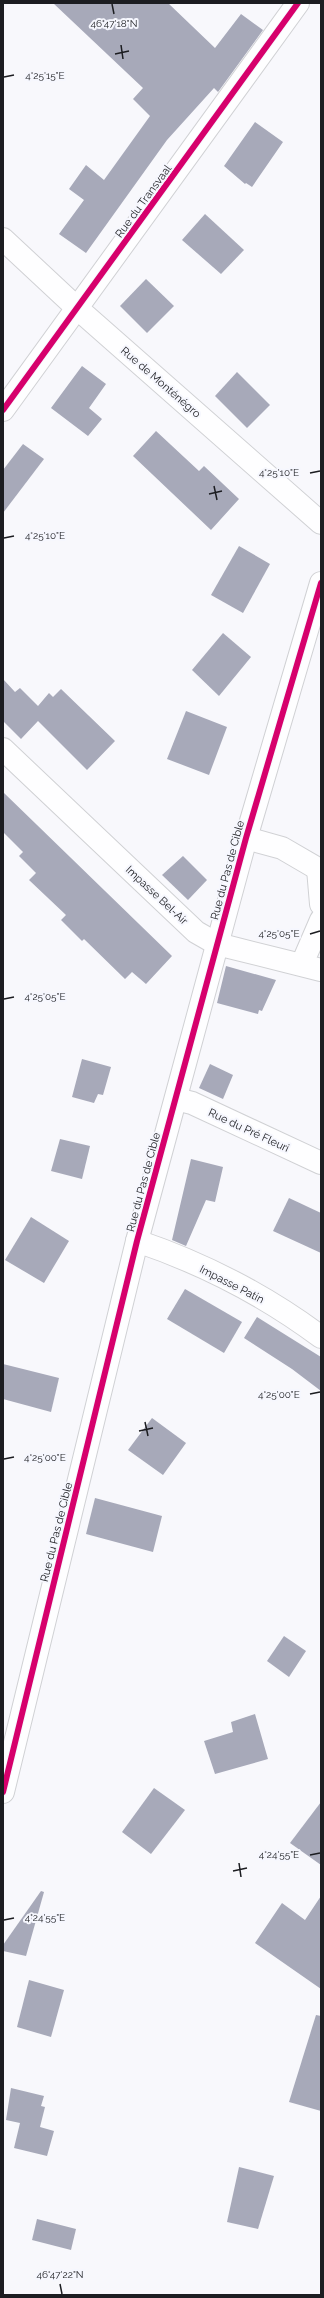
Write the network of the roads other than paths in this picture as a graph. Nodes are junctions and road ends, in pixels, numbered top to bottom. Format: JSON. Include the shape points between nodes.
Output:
{"nodes":[{"id":1,"x":298,"y":3,"type":"edge"},
{"id":2,"x":3,"y":239,"type":"edge"},
{"id":3,"x":78,"y":309,"type":"junction"},
{"id":4,"x":3,"y":410,"type":"edge"},
{"id":5,"x":321,"y":523,"type":"edge"},
{"id":6,"x":321,"y":583,"type":"edge"},
{"id":7,"x":3,"y":749,"type":"edge"},
{"id":8,"x":246,"y":838,"type":"junction"},
{"id":9,"x":320,"y":868,"type":"edge"},
{"id":10,"x":321,"y":904,"type":"edge"},
{"id":11,"x":321,"y":920,"type":"edge"},
{"id":12,"x":218,"y":944,"type":"junction"},
{"id":13,"x":312,"y":967,"type":"edge"},
{"id":14,"x":176,"y":1099,"type":"junction"},
{"id":15,"x":321,"y":1163,"type":"edge"},
{"id":16,"x":137,"y":1240,"type":"junction"},
{"id":17,"x":321,"y":1337,"type":"edge"},
{"id":18,"x":3,"y":1792,"type":"edge"}],
"edges":[{"from":1,"to":3,"type":"street","name":"Rue du Transvaal"},
{"from":2,"to":3,"type":"street","name":"Rue de Monténégro"},
{"from":3,"to":4,"type":"street","name":"Rue du Transvaal"},
{"from":3,"to":5,"type":"street","name":"Rue de Monténégro"},
{"from":6,"to":8,"type":"street","name":"Rue du Pas de Cible"},
{"from":7,"to":12,"type":"street","name":"Impasse Bel-Air","via":[[196,932]]},
{"from":8,"to":9,"type":"street","via":[[282,848]]},
{"from":8,"to":12,"type":"street","name":"Rue du Pas de Cible"},
{"from":9,"to":10,"type":"street"},
{"from":11,"to":13,"type":"street","name":"Impasse Bel-Air"},
{"from":12,"to":13,"type":"street","name":"Impasse Bel-Air"},
{"from":12,"to":14,"type":"street","name":"Rue du Pas de Cible"},
{"from":14,"to":15,"type":"street","name":"Rue du Pré Fleuri","via":[[192,1103]]},
{"from":14,"to":16,"type":"street","name":"Rue du Pas de Cible"},
{"from":16,"to":17,"type":"street","name":"Impasse Patin","via":[[251,1291]]},
{"from":16,"to":18,"type":"street","name":"Rue du Pas de Cible"}]}
